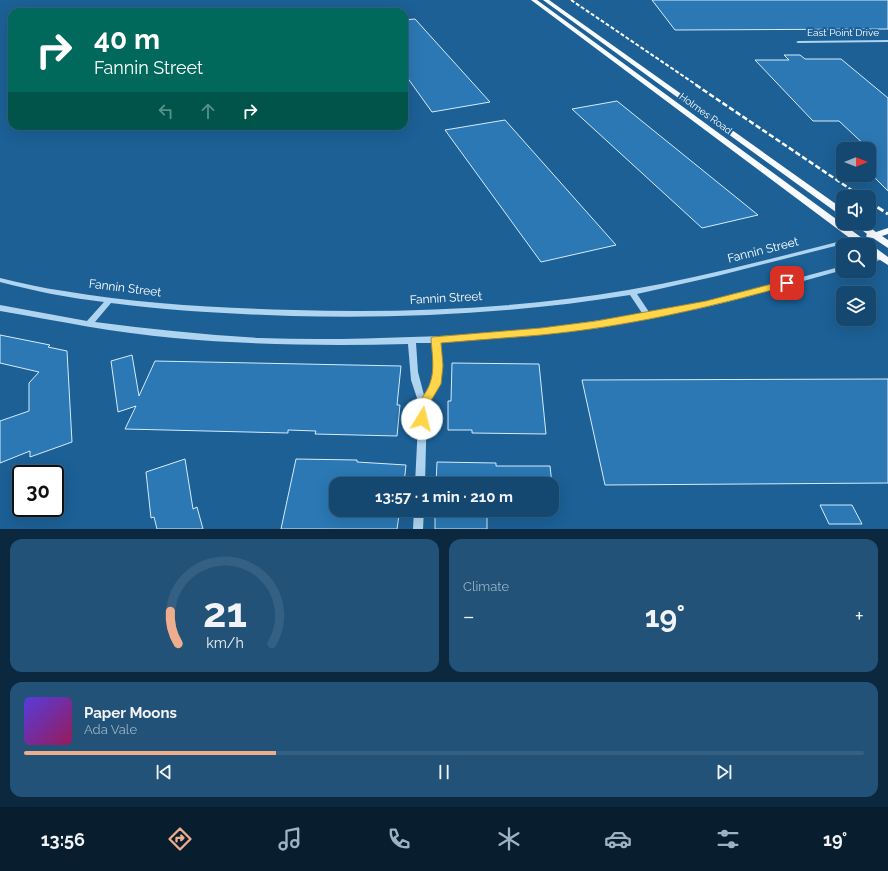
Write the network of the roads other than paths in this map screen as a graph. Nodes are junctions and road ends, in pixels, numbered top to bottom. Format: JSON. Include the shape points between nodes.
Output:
{"nodes":[{"id":1,"x":536,"y":1,"type":"edge"},
{"id":2,"x":547,"y":1,"type":"edge"},
{"id":3,"x":888,"y":41,"type":"edge"},
{"id":4,"x":798,"y":42,"type":"dead end"},
{"id":5,"x":664,"y":84,"type":"junction"},
{"id":6,"x":651,"y":86,"type":"junction"},
{"id":7,"x":836,"y":207,"type":"edge"},
{"id":8,"x":867,"y":230,"type":"edge"},
{"id":9,"x":888,"y":231,"type":"edge"},
{"id":10,"x":874,"y":235,"type":"junction"},
{"id":11,"x":856,"y":238,"type":"edge"},
{"id":12,"x":868,"y":238,"type":"edge"},
{"id":13,"x":888,"y":245,"type":"edge"},
{"id":14,"x":836,"y":248,"type":"edge"},
{"id":15,"x":876,"y":252,"type":"edge"},
{"id":16,"x":886,"y":258,"type":"edge"},
{"id":17,"x":876,"y":260,"type":"edge"},
{"id":18,"x":836,"y":270,"type":"edge"},
{"id":19,"x":0,"y":280,"type":"edge"},
{"id":20,"x":632,"y":292,"type":"junction"},
{"id":21,"x":110,"y":300,"type":"junction"},
{"id":22,"x":0,"y":308,"type":"edge"},
{"id":23,"x":648,"y":316,"type":"junction"},
{"id":24,"x":89,"y":324,"type":"junction"},
{"id":25,"x":436,"y":339,"type":"junction"},
{"id":26,"x":412,"y":340,"type":"junction"},
{"id":27,"x":423,"y":404,"type":"junction"},
{"id":28,"x":420,"y":477,"type":"edge"},
{"id":29,"x":419,"y":517,"type":"edge"},
{"id":30,"x":418,"y":529,"type":"edge"}],
"edges":[{"from":1,"to":2,"type":"main road"},
{"from":1,"to":6,"type":"main road","name":"Holmes Road"},
{"from":2,"to":5,"type":"main road","name":"Holmes Road"},
{"from":3,"to":4,"type":"street","name":"East Point Drive"},
{"from":5,"to":6,"type":"main road"},
{"from":5,"to":7,"type":"main road","name":"Holmes Road"},
{"from":6,"to":11,"type":"main road","name":"Holmes Road"},
{"from":8,"to":10,"type":"main road"},
{"from":9,"to":10,"type":"main road","name":"Fannin Street"},
{"from":10,"to":12,"type":"main road","name":"Fannin Street"},
{"from":10,"to":13,"type":"main road"},
{"from":14,"to":20,"type":"street","name":"Fannin Street"},
{"from":15,"to":16,"type":"main road"},
{"from":16,"to":17,"type":"street"},
{"from":18,"to":23,"type":"street","via":[[716,302]]},
{"from":19,"to":21,"type":"street","name":"Fannin Street","via":[[63,294]]},
{"from":20,"to":21,"type":"street","name":"Fannin Street","via":[[546,305],[389,314],[232,312]]},
{"from":20,"to":23,"type":"street"},
{"from":21,"to":24,"type":"street"},
{"from":22,"to":24,"type":"street"},
{"from":23,"to":25,"type":"street","via":[[541,331]]},
{"from":24,"to":26,"type":"street","via":[[154,332],[279,341]]},
{"from":25,"to":26,"type":"street"},
{"from":25,"to":27,"type":"street","via":[[436,384]]},
{"from":26,"to":27,"type":"street","via":[[416,389]]},
{"from":27,"to":28,"type":"street"},
{"from":29,"to":30,"type":"street"}]}
